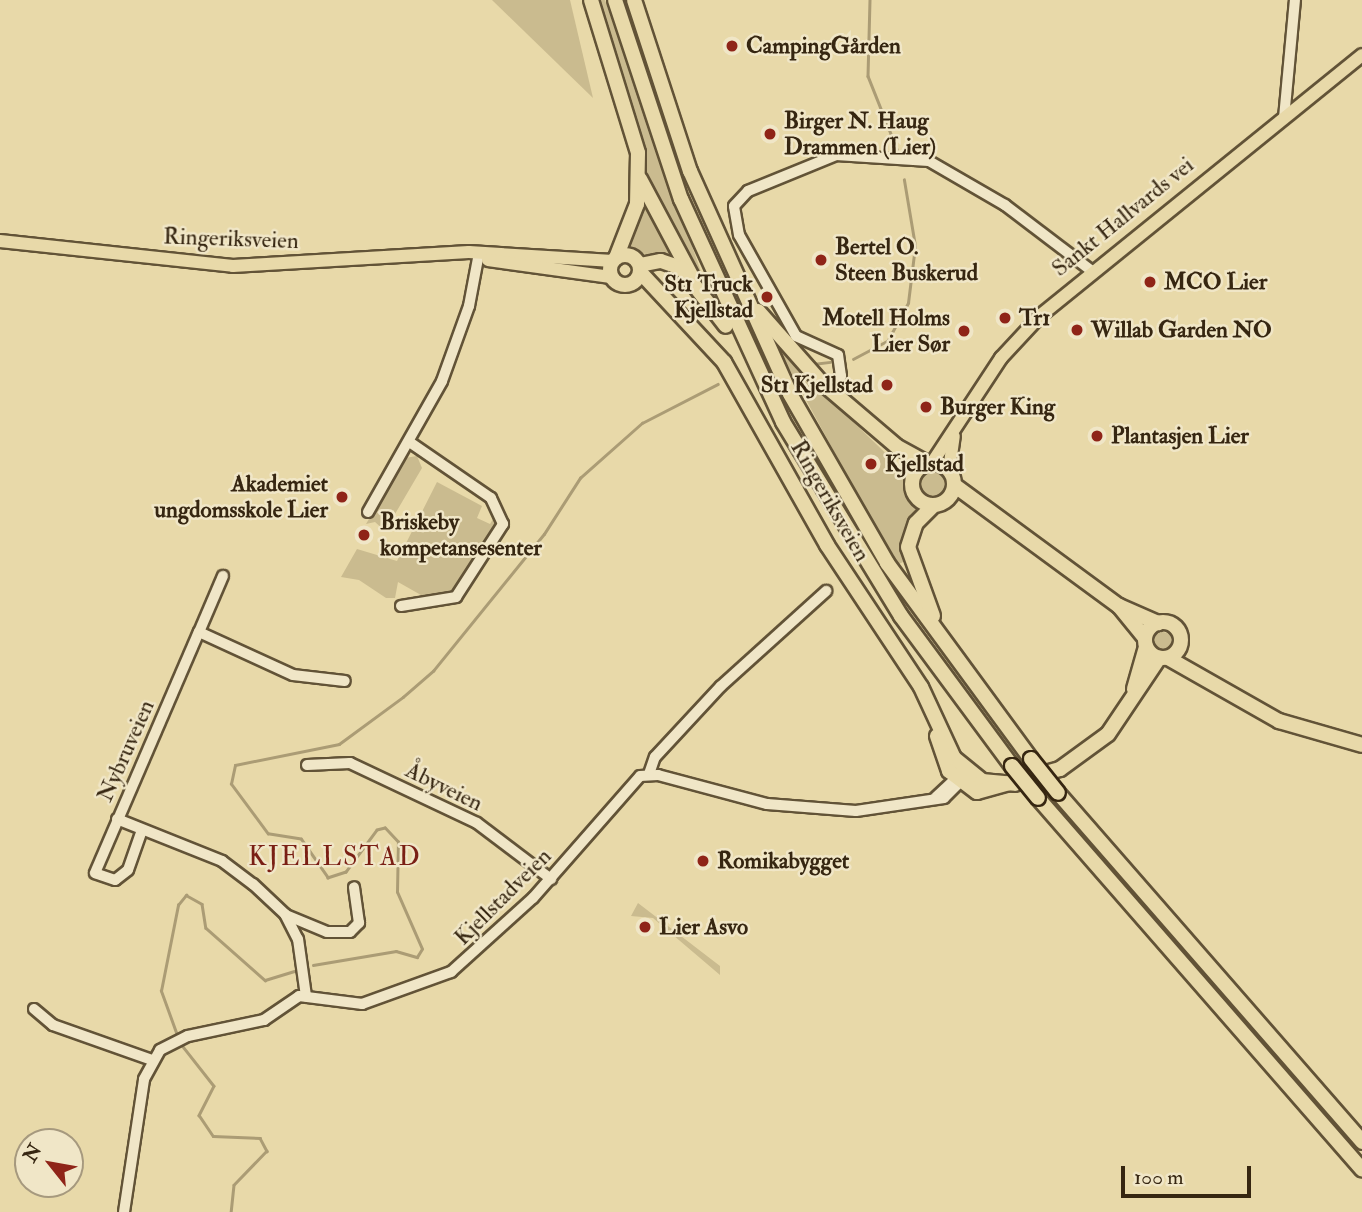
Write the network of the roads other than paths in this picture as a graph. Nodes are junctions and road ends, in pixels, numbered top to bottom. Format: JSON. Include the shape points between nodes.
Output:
{"nodes":[{"id":1,"x":591,"y":0,"type":"edge"},
{"id":2,"x":615,"y":0,"type":"edge"},
{"id":3,"x":634,"y":0,"type":"edge"},
{"id":4,"x":1295,"y":0,"type":"edge"},
{"id":5,"x":1362,"y":55,"type":"edge"},
{"id":6,"x":1283,"y":118,"type":"junction"},
{"id":7,"x":640,"y":177,"type":"junction"},
{"id":8,"x":0,"y":241,"type":"edge"},
{"id":9,"x":723,"y":254,"type":"junction"},
{"id":10,"x":479,"y":256,"type":"junction"},
{"id":11,"x":615,"y":259,"type":"junction"},
{"id":12,"x":640,"y":269,"type":"junction"},
{"id":13,"x":1092,"y":271,"type":"junction"},
{"id":14,"x":692,"y":276,"type":"junction"},
{"id":15,"x":611,"y":277,"type":"junction"},
{"id":16,"x":631,"y":285,"type":"junction"},
{"id":17,"x":686,"y":320,"type":"junction"},
{"id":18,"x":765,"y":386,"type":"junction"},
{"id":19,"x":830,"y":390,"type":"junction"},
{"id":20,"x":955,"y":431,"type":"junction"},
{"id":21,"x":411,"y":443,"type":"junction"},
{"id":22,"x":896,"y":446,"type":"junction"},
{"id":23,"x":930,"y":463,"type":"junction"},
{"id":24,"x":949,"y":470,"type":"junction"},
{"id":25,"x":913,"y":476,"type":"junction"},
{"id":26,"x":954,"y":485,"type":"junction"},
{"id":27,"x":940,"y":503,"type":"junction"},
{"id":28,"x":983,"y":509,"type":"junction"},
{"id":29,"x":369,"y":512,"type":"dead end"},
{"id":30,"x":223,"y":576,"type":"dead end"},
{"id":31,"x":826,"y":591,"type":"dead end"},
{"id":32,"x":401,"y":606,"type":"dead end"},
{"id":33,"x":1119,"y":606,"type":"junction"},
{"id":34,"x":1158,"y":623,"type":"junction"},
{"id":35,"x":199,"y":632,"type":"junction"},
{"id":36,"x":1145,"y":642,"type":"junction"},
{"id":37,"x":1180,"y":646,"type":"junction"},
{"id":38,"x":1163,"y":658,"type":"junction"},
{"id":39,"x":959,"y":667,"type":"junction"},
{"id":40,"x":1204,"y":677,"type":"junction"},
{"id":41,"x":345,"y":681,"type":"dead end"},
{"id":42,"x":1133,"y":690,"type":"junction"},
{"id":43,"x":1362,"y":745,"type":"edge"},
{"id":44,"x":307,"y":765,"type":"dead end"},
{"id":45,"x":649,"y":774,"type":"junction"},
{"id":46,"x":961,"y":778,"type":"junction"},
{"id":47,"x":117,"y":819,"type":"junction"},
{"id":48,"x":142,"y":830,"type":"junction"},
{"id":49,"x":551,"y":879,"type":"junction"},
{"id":50,"x":354,"y":887,"type":"dead end"},
{"id":51,"x":285,"y":914,"type":"junction"},
{"id":52,"x":306,"y":996,"type":"junction"},
{"id":53,"x":34,"y":1009,"type":"dead end"},
{"id":54,"x":152,"y":1060,"type":"junction"},
{"id":55,"x":1362,"y":1142,"type":"edge"},
{"id":56,"x":1359,"y":1166,"type":"edge"},
{"id":57,"x":124,"y":1212,"type":"edge"}],
"edges":[{"from":1,"to":7,"type":"highway","via":[[635,136]]},
{"from":2,"to":18,"type":"highway","via":[[677,189]]},
{"from":3,"to":9,"type":"highway"},
{"from":4,"to":6,"type":"street"},
{"from":5,"to":6,"type":"main road","name":"Sankt Hallvards vei"},
{"from":6,"to":13,"type":"main road","name":"Sankt Hallvards vei"},
{"from":7,"to":11,"type":"highway","via":[[635,212]]},
{"from":7,"to":14,"type":"highway"},
{"from":8,"to":10,"type":"main road","name":"Ringeriksveien","via":[[233,266]]},
{"from":9,"to":19,"type":"highway","via":[[774,335]]},
{"from":9,"to":39,"type":"highway","via":[[838,483]]},
{"from":10,"to":11,"type":"main road","name":"Ringeriksveien"},
{"from":10,"to":15,"type":"main road","name":"Ringeriksveien"},
{"from":10,"to":21,"type":"street","via":[[451,359]]},
{"from":11,"to":12,"type":"highway","via":[[628,255]]},
{"from":11,"to":15,"type":"highway"},
{"from":12,"to":14,"type":"highway","via":[[668,261]]},
{"from":12,"to":16,"type":"highway"},
{"from":12,"to":17,"type":"highway","name":"Ringeriksveien"},
{"from":13,"to":19,"type":"street","via":[[939,164],[836,155],[748,191],[734,206],[739,235],[788,325],[803,342],[831,349],[841,362]]},
{"from":13,"to":20,"type":"main road","name":"Sankt Hallvards vei","via":[[1008,349]]},
{"from":14,"to":18,"type":"highway"},
{"from":15,"to":16,"type":"highway","name":"Ringeriksveien"},
{"from":16,"to":17,"type":"highway","name":"Ringeriksveien"},
{"from":17,"to":46,"type":"highway","name":"Ringeriksveien","via":[[731,373],[810,516],[931,707]]},
{"from":18,"to":56,"type":"highway","bridge":true,"via":[[862,557],[1012,766]]},
{"from":19,"to":22,"type":"highway"},
{"from":20,"to":23,"type":"main road","name":"Sankt Hallvards vei"},
{"from":20,"to":24,"type":"main road","name":"Sankt Hallvards vei"},
{"from":21,"to":29,"type":"street"},
{"from":21,"to":32,"type":"street","via":[[491,498],[503,524],[456,597]]},
{"from":22,"to":23,"type":"highway"},
{"from":22,"to":25,"type":"highway"},
{"from":23,"to":24,"type":"highway"},
{"from":23,"to":25,"type":"highway"},
{"from":24,"to":26,"type":"highway"},
{"from":25,"to":27,"type":"highway","via":[[914,494]]},
{"from":26,"to":27,"type":"highway"},
{"from":26,"to":28,"type":"highway"},
{"from":27,"to":28,"type":"highway"},
{"from":27,"to":39,"type":"highway","via":[[912,531],[908,554]]},
{"from":28,"to":33,"type":"highway"},
{"from":30,"to":35,"type":"street","name":"Nybruveien"},
{"from":31,"to":45,"type":"street","name":"Kjellstadveien","via":[[721,687],[655,757]]},
{"from":33,"to":34,"type":"highway"},
{"from":33,"to":36,"type":"highway"},
{"from":34,"to":36,"type":"highway"},
{"from":34,"to":37,"type":"highway","via":[[1176,628]]},
{"from":35,"to":41,"type":"street","via":[[293,675]]},
{"from":35,"to":47,"type":"street","name":"Nybruveien"},
{"from":36,"to":38,"type":"highway"},
{"from":36,"to":42,"type":"highway"},
{"from":37,"to":38,"type":"highway"},
{"from":37,"to":40,"type":"highway"},
{"from":38,"to":40,"type":"highway"},
{"from":38,"to":42,"type":"highway"},
{"from":39,"to":55,"type":"highway","bridge":true,"via":[[1058,793]]},
{"from":40,"to":43,"type":"highway","via":[[1279,721]]},
{"from":42,"to":46,"type":"highway","via":[[1091,750],[1014,784]]},
{"from":44,"to":49,"type":"street","name":"Åbyveien","via":[[350,763],[477,823]]},
{"from":45,"to":46,"type":"street","via":[[799,808],[891,809],[936,797]]},
{"from":45,"to":49,"type":"street","name":"Kjellstadveien","via":[[630,784]]},
{"from":47,"to":48,"type":"street","name":"Nybruveien"},
{"from":47,"to":48,"type":"street","via":[[94,869],[99,876],[115,880],[128,870]]},
{"from":48,"to":51,"type":"street","name":"Nybruveien","via":[[235,868]]},
{"from":49,"to":52,"type":"street","name":"Kjellstadveien","via":[[484,947],[443,976],[362,1004]]},
{"from":50,"to":51,"type":"street","via":[[359,923],[350,932],[327,932]]},
{"from":51,"to":52,"type":"street","name":"Nybruveien","via":[[304,958]]},
{"from":52,"to":54,"type":"street","via":[[264,1020],[179,1039]]},
{"from":53,"to":54,"type":"street","via":[[54,1025]]},
{"from":54,"to":57,"type":"street"}]}
